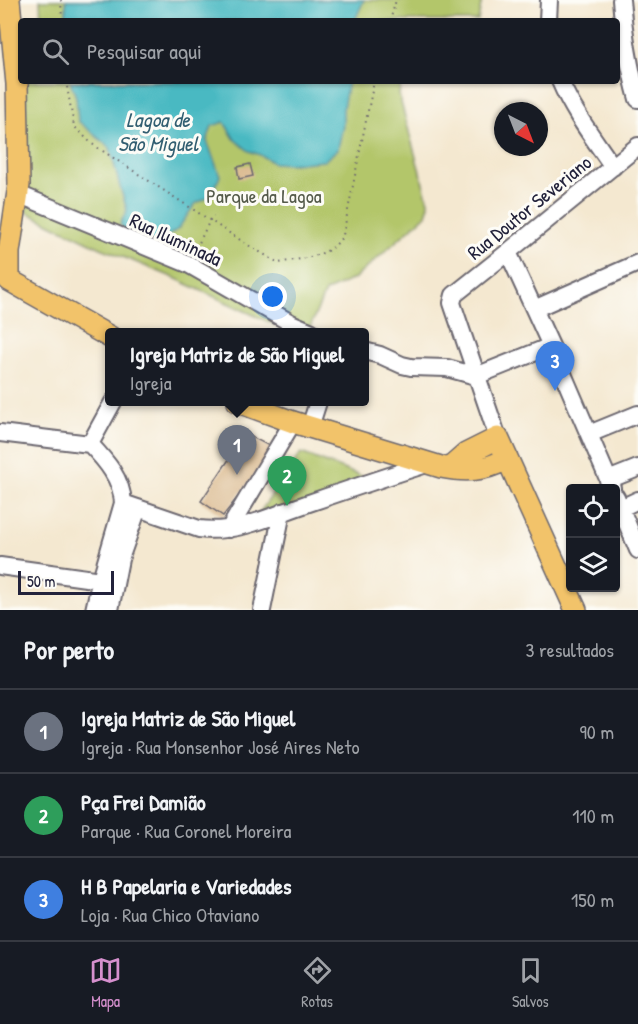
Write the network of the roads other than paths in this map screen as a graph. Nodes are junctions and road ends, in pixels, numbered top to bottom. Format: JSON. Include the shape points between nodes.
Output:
{"nodes":[{"id":1,"x":9,"y":0,"type":"edge"},
{"id":2,"x":549,"y":0,"type":"edge"},
{"id":3,"x":621,"y":0,"type":"edge"},
{"id":4,"x":548,"y":18,"type":"edge"},
{"id":5,"x":561,"y":84,"type":"edge"},
{"id":6,"x":638,"y":99,"type":"edge"},
{"id":7,"x":638,"y":146,"type":"edge"},
{"id":8,"x":613,"y":167,"type":"junction"},
{"id":9,"x":18,"y":194,"type":"junction"},
{"id":10,"x":508,"y":252,"type":"junction"},
{"id":11,"x":638,"y":263,"type":"edge"},
{"id":12,"x":5,"y":278,"type":"edge"},
{"id":13,"x":534,"y":309,"type":"junction"},
{"id":14,"x":302,"y":328,"type":"edge"},
{"id":15,"x":105,"y":334,"type":"edge"},
{"id":16,"x":551,"y":346,"type":"junction"},
{"id":17,"x":369,"y":352,"type":"edge"},
{"id":18,"x":476,"y":376,"type":"junction"},
{"id":19,"x":111,"y":406,"type":"edge"},
{"id":20,"x":249,"y":406,"type":"edge"},
{"id":21,"x":315,"y":406,"type":"edge"},
{"id":22,"x":638,"y":414,"type":"edge"},
{"id":23,"x":301,"y":425,"type":"junction"},
{"id":24,"x":0,"y":433,"type":"edge"},
{"id":25,"x":589,"y":434,"type":"junction"},
{"id":26,"x":498,"y":438,"type":"junction"},
{"id":27,"x":90,"y":444,"type":"junction"},
{"id":28,"x":507,"y":459,"type":"junction"},
{"id":29,"x":420,"y":461,"type":"junction"},
{"id":30,"x":450,"y":468,"type":"junction"},
{"id":31,"x":638,"y":468,"type":"edge"},
{"id":32,"x":610,"y":484,"type":"edge"},
{"id":33,"x":638,"y":500,"type":"edge"},
{"id":34,"x":620,"y":502,"type":"edge"},
{"id":35,"x":131,"y":506,"type":"junction"},
{"id":36,"x":620,"y":507,"type":"edge"},
{"id":37,"x":282,"y":512,"type":"junction"},
{"id":38,"x":229,"y":529,"type":"junction"},
{"id":39,"x":638,"y":550,"type":"edge"},
{"id":40,"x":0,"y":566,"type":"edge"},
{"id":41,"x":108,"y":581,"type":"junction"},
{"id":42,"x":94,"y":610,"type":"edge"},
{"id":43,"x":110,"y":610,"type":"edge"},
{"id":44,"x":262,"y":610,"type":"edge"},
{"id":45,"x":576,"y":610,"type":"edge"}],
"edges":[{"from":1,"to":9,"type":"main road","via":[[17,84]]},
{"from":2,"to":4,"type":"street"},
{"from":3,"to":6,"type":"street"},
{"from":5,"to":8,"type":"street"},
{"from":7,"to":8,"type":"street","name":"Rua Doutor Severiano"},
{"from":8,"to":10,"type":"street","name":"Rua Doutor Severiano"},
{"from":9,"to":12,"type":"main road"},
{"from":9,"to":14,"type":"street","name":"Rua Iluminada","via":[[188,264]]},
{"from":10,"to":13,"type":"street"},
{"from":10,"to":18,"type":"street","name":"Rua Doutor Severiano","via":[[452,299]]},
{"from":11,"to":13,"type":"street"},
{"from":12,"to":15,"type":"main road"},
{"from":13,"to":16,"type":"street"},
{"from":16,"to":18,"type":"street"},
{"from":16,"to":25,"type":"street"},
{"from":17,"to":18,"type":"street","via":[[411,367],[447,368]]},
{"from":18,"to":26,"type":"street"},
{"from":19,"to":27,"type":"street"},
{"from":20,"to":23,"type":"main road"},
{"from":21,"to":23,"type":"street"},
{"from":22,"to":25,"type":"street"},
{"from":23,"to":29,"type":"main road"},
{"from":23,"to":38,"type":"street"},
{"from":24,"to":27,"type":"street"},
{"from":25,"to":32,"type":"street"},
{"from":26,"to":28,"type":"main road"},
{"from":26,"to":30,"type":"main road","via":[[466,454]]},
{"from":27,"to":35,"type":"street","via":[[116,476]]},
{"from":28,"to":30,"type":"main road","via":[[486,468]]},
{"from":28,"to":45,"type":"main road"},
{"from":29,"to":30,"type":"main road"},
{"from":29,"to":37,"type":"street","via":[[394,475]]},
{"from":31,"to":32,"type":"street"},
{"from":33,"to":34,"type":"street"},
{"from":35,"to":38,"type":"street","via":[[199,529]]},
{"from":35,"to":41,"type":"street"},
{"from":36,"to":39,"type":"street"},
{"from":37,"to":38,"type":"street"},
{"from":37,"to":44,"type":"street"},
{"from":40,"to":41,"type":"street"},
{"from":41,"to":42,"type":"street"},
{"from":41,"to":43,"type":"street"}]}
